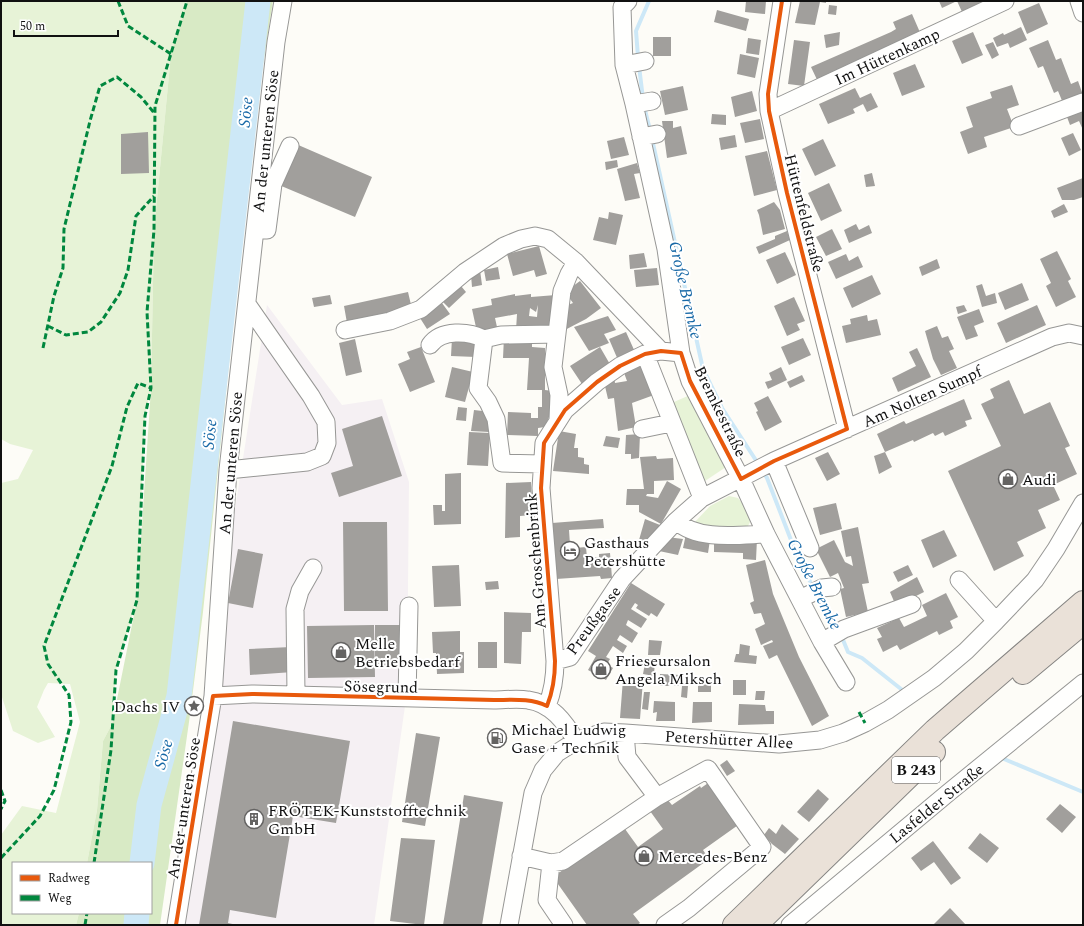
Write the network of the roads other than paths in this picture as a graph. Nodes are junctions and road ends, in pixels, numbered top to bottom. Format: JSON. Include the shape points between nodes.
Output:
{"nodes":[{"id":1,"x":282,"y":1,"type":"edge"},
{"id":2,"x":628,"y":1,"type":"edge"},
{"id":3,"x":782,"y":1,"type":"edge"},
{"id":4,"x":1004,"y":1,"type":"edge"},
{"id":5,"x":1078,"y":1,"type":"edge"},
{"id":6,"x":1083,"y":13,"type":"edge"},
{"id":7,"x":1083,"y":102,"type":"edge"},
{"id":8,"x":769,"y":111,"type":"junction"},
{"id":9,"x":1019,"y":126,"type":"dead end"},
{"id":10,"x":290,"y":146,"type":"dead end"},
{"id":11,"x":255,"y":230,"type":"junction"},
{"id":12,"x":576,"y":262,"type":"junction"},
{"id":13,"x":247,"y":304,"type":"junction"},
{"id":14,"x":345,"y":330,"type":"dead end"},
{"id":15,"x":557,"y":334,"type":"junction"},
{"id":16,"x":1083,"y":336,"type":"edge"},
{"id":17,"x":484,"y":339,"type":"junction"},
{"id":18,"x":430,"y":345,"type":"dead end"},
{"id":19,"x":653,"y":352,"type":"junction"},
{"id":20,"x":681,"y":353,"type":"junction"},
{"id":21,"x":558,"y":419,"type":"junction"},
{"id":22,"x":671,"y":423,"type":"junction"},
{"id":23,"x":642,"y":429,"type":"dead end"},
{"id":24,"x":847,"y":429,"type":"junction"},
{"id":25,"x":542,"y":464,"type":"junction"},
{"id":26,"x":759,"y":469,"type":"junction"},
{"id":27,"x":228,"y":470,"type":"junction"},
{"id":28,"x":702,"y":498,"type":"junction"},
{"id":29,"x":1083,"y":503,"type":"edge"},
{"id":30,"x":676,"y":521,"type":"junction"},
{"id":31,"x":766,"y":534,"type":"junction"},
{"id":32,"x":810,"y":548,"type":"dead end"},
{"id":33,"x":314,"y":568,"type":"dead end"},
{"id":34,"x":959,"y":580,"type":"dead end"},
{"id":35,"x":1083,"y":602,"type":"edge"},
{"id":36,"x":912,"y":604,"type":"dead end"},
{"id":37,"x":409,"y":606,"type":"dead end"},
{"id":38,"x":996,"y":621,"type":"junction"},
{"id":39,"x":1083,"y":623,"type":"edge"},
{"id":40,"x":834,"y":635,"type":"junction"},
{"id":41,"x":555,"y":661,"type":"junction"},
{"id":42,"x":846,"y":682,"type":"dead end"},
{"id":43,"x":1083,"y":683,"type":"edge"},
{"id":44,"x":296,"y":695,"type":"junction"},
{"id":45,"x":213,"y":696,"type":"junction"},
{"id":46,"x":407,"y":698,"type":"junction"},
{"id":47,"x":547,"y":706,"type":"junction"},
{"id":48,"x":625,"y":733,"type":"junction"},
{"id":49,"x":576,"y":741,"type":"junction"},
{"id":50,"x":657,"y":797,"type":"junction"},
{"id":51,"x":521,"y":856,"type":"junction"},
{"id":52,"x":551,"y":863,"type":"junction"},
{"id":53,"x":176,"y":925,"type":"edge"},
{"id":54,"x":510,"y":925,"type":"edge"},
{"id":55,"x":564,"y":925,"type":"edge"},
{"id":56,"x":665,"y":925,"type":"edge"},
{"id":57,"x":734,"y":925,"type":"edge"},
{"id":58,"x":756,"y":925,"type":"edge"},
{"id":59,"x":790,"y":925,"type":"edge"}],
"edges":[{"from":1,"to":11,"type":"street","name":"An der unteren Söse"},
{"from":2,"to":20,"type":"street","name":"Bremkestraße","via":[[622,7],[649,135]]},
{"from":3,"to":8,"type":"street","name":"Hüttenfeldstraße","via":[[768,94]]},
{"from":4,"to":8,"type":"street","name":"Im Hüttenkamp"},
{"from":5,"to":6,"type":"street"},
{"from":7,"to":9,"type":"street"},
{"from":8,"to":24,"type":"street","name":"Hüttenfeldstraße","via":[[789,201]]},
{"from":10,"to":11,"type":"street","via":[[273,184],[267,230]]},
{"from":11,"to":13,"type":"street","name":"An der unteren Söse"},
{"from":12,"to":14,"type":"street","via":[[548,239],[535,236],[521,239],[504,246],[465,272],[421,309],[390,321]]},
{"from":12,"to":15,"type":"street","via":[[562,291]]},
{"from":12,"to":19,"type":"street"},
{"from":13,"to":27,"type":"street","name":"An der unteren Söse"},
{"from":13,"to":27,"type":"street","via":[[312,396],[326,422],[327,443],[322,456],[307,462]]},
{"from":15,"to":17,"type":"street","via":[[502,335]]},
{"from":15,"to":21,"type":"street","via":[[553,367],[559,395]]},
{"from":16,"to":24,"type":"street","name":"Am Nolten Sumpf","via":[[1069,333],[1052,337]]},
{"from":17,"to":18,"type":"street","via":[[474,334],[452,333],[435,339]]},
{"from":17,"to":25,"type":"street","via":[[478,388],[496,419],[502,463]]},
{"from":19,"to":20,"type":"street"},
{"from":19,"to":21,"type":"street","name":"Am Groschenbrink","via":[[620,366],[565,410]]},
{"from":19,"to":22,"type":"street"},
{"from":20,"to":26,"type":"street","name":"Bremkestraße","via":[[690,381]]},
{"from":21,"to":25,"type":"street","name":"Am Groschenbrink","via":[[544,443]]},
{"from":22,"to":23,"type":"street"},
{"from":22,"to":28,"type":"street"},
{"from":24,"to":26,"type":"street","name":"Am Nolten Sumpf"},
{"from":25,"to":41,"type":"street","name":"Am Groschenbrink","via":[[541,488]]},
{"from":26,"to":28,"type":"street","name":"Am Nolten Sumpf"},
{"from":26,"to":31,"type":"street","name":"Bremkestraße"},
{"from":26,"to":32,"type":"street"},
{"from":27,"to":45,"type":"street","name":"An der unteren Söse"},
{"from":28,"to":30,"type":"street","name":"Preußgasse"},
{"from":29,"to":38,"type":"street","name":"Petershütter Allee","via":[[1035,580]]},
{"from":30,"to":31,"type":"street","via":[[684,528],[715,536]]},
{"from":30,"to":41,"type":"street","name":"Preußgasse","via":[[622,579],[570,658]]},
{"from":31,"to":40,"type":"street","name":"Bremkestraße","via":[[817,592]]},
{"from":33,"to":44,"type":"street","via":[[300,591],[295,609]]},
{"from":34,"to":38,"type":"street"},
{"from":35,"to":57,"type":"highway","number":"B 243","via":[[935,730]]},
{"from":36,"to":40,"type":"street"},
{"from":37,"to":46,"type":"street"},
{"from":38,"to":48,"type":"street","name":"Petershütter Allee","via":[[934,678],[888,710],[860,726],[820,740],[779,744]]},
{"from":39,"to":58,"type":"highway","number":"B 243","via":[[948,738]]},
{"from":40,"to":42,"type":"street","name":"Bremkestraße"},
{"from":41,"to":47,"type":"street","name":"Am Groschenbrink","via":[[552,693]]},
{"from":43,"to":59,"type":"street","name":"Lasfelder Straße"},
{"from":44,"to":45,"type":"street","name":"Sösegrund"},
{"from":44,"to":46,"type":"street","name":"Sösegrund"},
{"from":45,"to":53,"type":"street","name":"An der unteren Söse"},
{"from":46,"to":47,"type":"street","name":"Sösegrund","via":[[527,699]]},
{"from":47,"to":49,"type":"street","name":"Sösegrund","via":[[557,714]]},
{"from":48,"to":49,"type":"street","name":"Petershütter Allee","via":[[604,732]]},
{"from":48,"to":50,"type":"street","via":[[627,757]]},
{"from":49,"to":51,"type":"street","name":"Petershütter Allee","via":[[557,752],[543,770],[533,792]]},
{"from":50,"to":52,"type":"street","via":[[563,861]]},
{"from":50,"to":56,"type":"street","via":[[708,769],[762,847]]},
{"from":51,"to":52,"type":"street"},
{"from":51,"to":54,"type":"street","name":"Petershütter Allee"},
{"from":52,"to":55,"type":"street","via":[[547,900]]}]}
